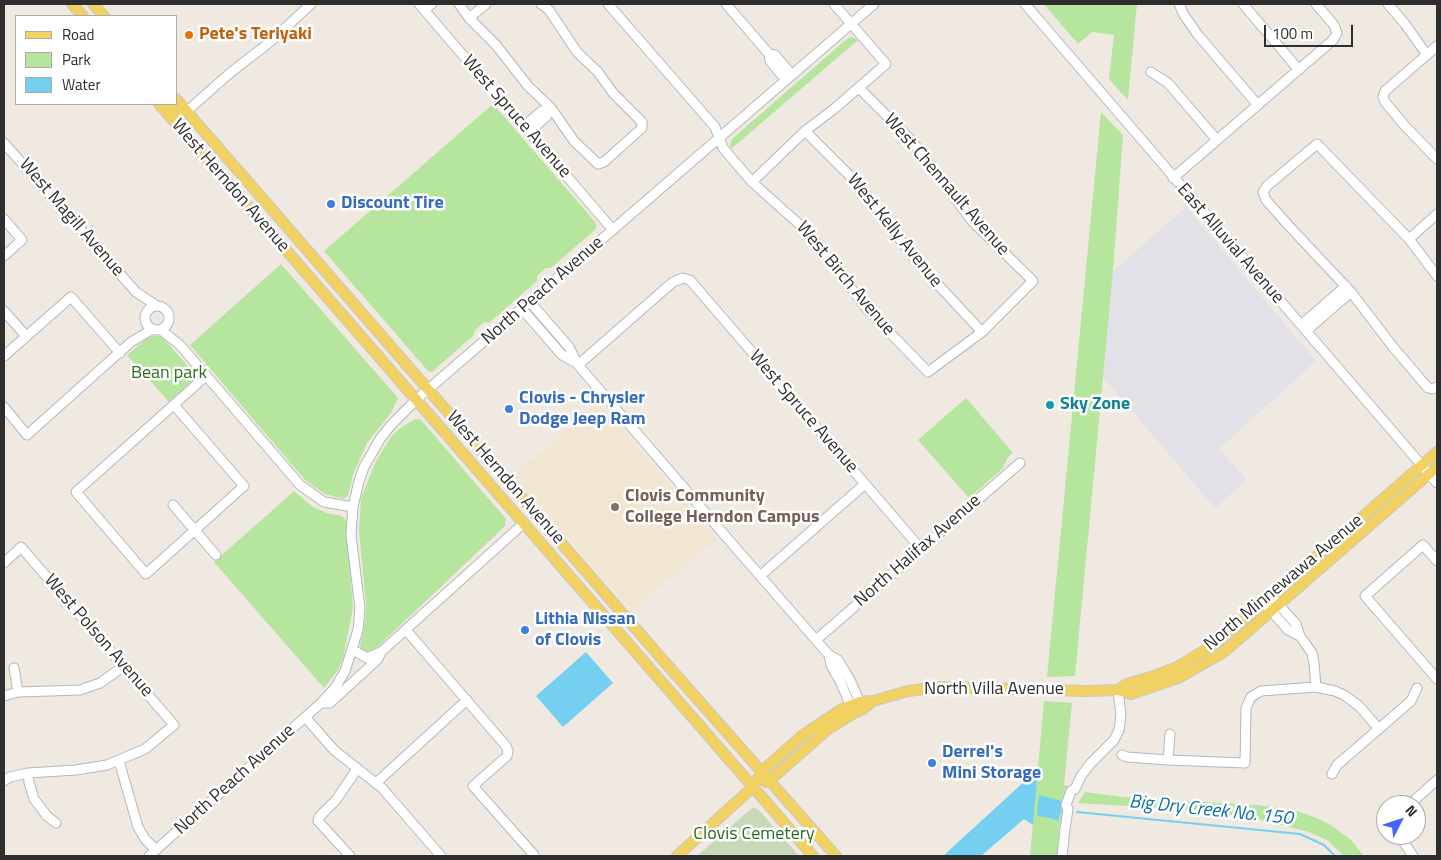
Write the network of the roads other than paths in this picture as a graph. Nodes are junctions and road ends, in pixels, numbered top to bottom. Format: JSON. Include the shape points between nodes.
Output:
{"nodes":[{"id":1,"x":72,"y":4,"type":"edge"},
{"id":2,"x":93,"y":4,"type":"edge"},
{"id":3,"x":311,"y":4,"type":"edge"},
{"id":4,"x":432,"y":4,"type":"edge"},
{"id":5,"x":459,"y":4,"type":"edge"},
{"id":6,"x":486,"y":4,"type":"edge"},
{"id":7,"x":541,"y":4,"type":"edge"},
{"id":8,"x":608,"y":4,"type":"edge"},
{"id":9,"x":726,"y":4,"type":"edge"},
{"id":10,"x":834,"y":4,"type":"edge"},
{"id":11,"x":874,"y":4,"type":"edge"},
{"id":12,"x":1024,"y":4,"type":"edge"},
{"id":13,"x":1179,"y":4,"type":"edge"},
{"id":14,"x":1243,"y":4,"type":"edge"},
{"id":15,"x":1316,"y":4,"type":"edge"},
{"id":16,"x":1388,"y":4,"type":"edge"},
{"id":17,"x":421,"y":6,"type":"edge"},
{"id":18,"x":82,"y":15,"type":"edge"},
{"id":19,"x":103,"y":15,"type":"edge"},
{"id":20,"x":469,"y":18,"type":"junction"},
{"id":21,"x":851,"y":24,"type":"junction"},
{"id":22,"x":1437,"y":46,"type":"edge"},
{"id":23,"x":1427,"y":56,"type":"junction"},
{"id":24,"x":1299,"y":70,"type":"junction"},
{"id":25,"x":1151,"y":72,"type":"dead end"},
{"id":26,"x":789,"y":77,"type":"junction"},
{"id":27,"x":859,"y":88,"type":"junction"},
{"id":28,"x":178,"y":100,"type":"edge"},
{"id":29,"x":1257,"y":104,"type":"junction"},
{"id":30,"x":160,"y":105,"type":"edge"},
{"id":31,"x":171,"y":105,"type":"edge"},
{"id":32,"x":551,"y":108,"type":"junction"},
{"id":33,"x":187,"y":111,"type":"junction"},
{"id":34,"x":527,"y":129,"type":"junction"},
{"id":35,"x":805,"y":132,"type":"junction"},
{"id":36,"x":719,"y":138,"type":"junction"},
{"id":37,"x":1217,"y":140,"type":"junction"},
{"id":38,"x":5,"y":142,"type":"edge"},
{"id":39,"x":1437,"y":159,"type":"edge"},
{"id":40,"x":1173,"y":178,"type":"junction"},
{"id":41,"x":752,"y":182,"type":"junction"},
{"id":42,"x":1437,"y":214,"type":"edge"},
{"id":43,"x":4,"y":219,"type":"edge"},
{"id":44,"x":613,"y":230,"type":"junction"},
{"id":45,"x":1409,"y":239,"type":"junction"},
{"id":46,"x":4,"y":256,"type":"edge"},
{"id":47,"x":1437,"y":276,"type":"edge"},
{"id":48,"x":1349,"y":289,"type":"junction"},
{"id":49,"x":136,"y":292,"type":"junction"},
{"id":50,"x":530,"y":302,"type":"junction"},
{"id":51,"x":157,"y":306,"type":"junction"},
{"id":52,"x":522,"y":309,"type":"junction"},
{"id":53,"x":4,"y":312,"type":"edge"},
{"id":54,"x":146,"y":317,"type":"junction"},
{"id":55,"x":169,"y":322,"type":"junction"},
{"id":56,"x":1304,"y":328,"type":"junction"},
{"id":57,"x":157,"y":330,"type":"junction"},
{"id":58,"x":982,"y":332,"type":"junction"},
{"id":59,"x":26,"y":336,"type":"junction"},
{"id":60,"x":131,"y":342,"type":"junction"},
{"id":61,"x":180,"y":345,"type":"junction"},
{"id":62,"x":120,"y":352,"type":"junction"},
{"id":63,"x":4,"y":356,"type":"edge"},
{"id":64,"x":578,"y":364,"type":"junction"},
{"id":65,"x":206,"y":376,"type":"junction"},
{"id":66,"x":1437,"y":387,"type":"edge"},
{"id":67,"x":429,"y":389,"type":"junction"},
{"id":68,"x":417,"y":399,"type":"junction"},
{"id":69,"x":174,"y":405,"type":"junction"},
{"id":70,"x":4,"y":407,"type":"edge"},
{"id":71,"x":1437,"y":452,"type":"edge"},
{"id":72,"x":1020,"y":463,"type":"dead end"},
{"id":73,"x":1422,"y":465,"type":"junction"},
{"id":74,"x":1434,"y":471,"type":"edge"},
{"id":75,"x":1437,"y":482,"type":"edge"},
{"id":76,"x":865,"y":484,"type":"junction"},
{"id":77,"x":173,"y":505,"type":"dead end"},
{"id":78,"x":353,"y":507,"type":"junction"},
{"id":79,"x":524,"y":523,"type":"junction"},
{"id":80,"x":195,"y":530,"type":"junction"},
{"id":81,"x":921,"y":548,"type":"junction"},
{"id":82,"x":216,"y":555,"type":"dead end"},
{"id":83,"x":1437,"y":561,"type":"edge"},
{"id":84,"x":4,"y":563,"type":"edge"},
{"id":85,"x":760,"y":576,"type":"junction"},
{"id":86,"x":1268,"y":600,"type":"junction"},
{"id":87,"x":1275,"y":608,"type":"junction"},
{"id":88,"x":624,"y":615,"type":"junction"},
{"id":89,"x":406,"y":630,"type":"junction"},
{"id":90,"x":816,"y":640,"type":"junction"},
{"id":91,"x":353,"y":650,"type":"junction"},
{"id":92,"x":381,"y":652,"type":"junction"},
{"id":93,"x":124,"y":666,"type":"junction"},
{"id":94,"x":14,"y":668,"type":"dead end"},
{"id":95,"x":1437,"y":679,"type":"edge"},
{"id":96,"x":1316,"y":688,"type":"junction"},
{"id":97,"x":1417,"y":688,"type":"dead end"},
{"id":98,"x":1118,"y":690,"type":"junction"},
{"id":99,"x":18,"y":692,"type":"junction"},
{"id":100,"x":4,"y":696,"type":"edge"},
{"id":101,"x":467,"y":700,"type":"junction"},
{"id":102,"x":321,"y":703,"type":"junction"},
{"id":103,"x":857,"y":707,"type":"junction"},
{"id":104,"x":305,"y":717,"type":"junction"},
{"id":105,"x":1379,"y":729,"type":"junction"},
{"id":106,"x":1170,"y":734,"type":"dead end"},
{"id":107,"x":1122,"y":755,"type":"dead end"},
{"id":108,"x":1168,"y":760,"type":"junction"},
{"id":109,"x":119,"y":761,"type":"junction"},
{"id":110,"x":357,"y":769,"type":"junction"},
{"id":111,"x":762,"y":771,"type":"junction"},
{"id":112,"x":28,"y":773,"type":"junction"},
{"id":113,"x":1332,"y":774,"type":"dead end"},
{"id":114,"x":770,"y":780,"type":"junction"},
{"id":115,"x":1437,"y":780,"type":"edge"},
{"id":116,"x":4,"y":781,"type":"edge"},
{"id":117,"x":376,"y":783,"type":"junction"},
{"id":118,"x":753,"y":787,"type":"junction"},
{"id":119,"x":1420,"y":795,"type":"edge"},
{"id":120,"x":56,"y":823,"type":"dead end"},
{"id":121,"x":1406,"y":845,"type":"edge"},
{"id":122,"x":152,"y":853,"type":"edge"},
{"id":123,"x":350,"y":856,"type":"edge"},
{"id":124,"x":441,"y":856,"type":"edge"},
{"id":125,"x":533,"y":856,"type":"edge"},
{"id":126,"x":677,"y":856,"type":"edge"},
{"id":127,"x":813,"y":856,"type":"edge"},
{"id":128,"x":836,"y":856,"type":"edge"},
{"id":129,"x":1062,"y":856,"type":"edge"},
{"id":130,"x":1413,"y":856,"type":"edge"}],
"edges":[{"from":1,"to":18,"type":"main road"},
{"from":2,"to":19,"type":"main road"},
{"from":3,"to":33,"type":"street"},
{"from":4,"to":17,"type":"street"},
{"from":5,"to":20,"type":"street"},
{"from":6,"to":20,"type":"street"},
{"from":7,"to":32,"type":"street","via":[[549,10],[577,52],[642,122],[642,128],[598,164],[574,141]]},
{"from":8,"to":36,"type":"street","name":"West Birch Avenue","via":[[715,127]]},
{"from":9,"to":26,"type":"street","via":[[769,54],[770,60]]},
{"from":10,"to":21,"type":"street"},
{"from":11,"to":21,"type":"street","name":"North Peach Avenue"},
{"from":12,"to":40,"type":"street","name":"East Alluvial Avenue"},
{"from":13,"to":29,"type":"street","via":[[1198,35]]},
{"from":14,"to":24,"type":"street"},
{"from":15,"to":24,"type":"street","via":[[1337,33]]},
{"from":16,"to":23,"type":"street"},
{"from":17,"to":34,"type":"street","name":"West Spruce Avenue"},
{"from":20,"to":32,"type":"street"},
{"from":21,"to":26,"type":"street","name":"North Peach Avenue"},
{"from":21,"to":27,"type":"street","via":[[886,64]]},
{"from":22,"to":23,"type":"street"},
{"from":23,"to":39,"type":"street","via":[[1383,96],[1405,126]]},
{"from":24,"to":29,"type":"street"},
{"from":25,"to":37,"type":"street","via":[[1168,83]]},
{"from":26,"to":36,"type":"street","name":"North Peach Avenue"},
{"from":27,"to":35,"type":"street"},
{"from":27,"to":58,"type":"street","name":"West Chennault Avenue","via":[[912,141],[972,221],[1033,282]]},
{"from":28,"to":33,"type":"main road","name":"West Herndon Avenue"},
{"from":29,"to":37,"type":"street"},
{"from":30,"to":68,"type":"main road","name":"West Herndon Avenue"},
{"from":31,"to":33,"type":"main road","via":[[180,112]]},
{"from":32,"to":34,"type":"street","via":[[546,117]]},
{"from":33,"to":67,"type":"main road","name":"West Herndon Avenue"},
{"from":34,"to":44,"type":"street","name":"West Spruce Avenue"},
{"from":35,"to":41,"type":"street"},
{"from":35,"to":58,"type":"street","name":"West Kelly Avenue","via":[[859,185],[917,262]]},
{"from":36,"to":41,"type":"street","name":"West Birch Avenue","via":[[723,148]]},
{"from":36,"to":44,"type":"street","name":"North Peach Avenue"},
{"from":37,"to":40,"type":"street"},
{"from":38,"to":49,"type":"street","name":"West Magill Avenue"},
{"from":40,"to":56,"type":"street","name":"East Alluvial Avenue"},
{"from":41,"to":58,"type":"street","name":"West Birch Avenue","via":[[809,233],[867,309],[928,372]]},
{"from":42,"to":45,"type":"street"},
{"from":43,"to":46,"type":"street","via":[[22,240]]},
{"from":44,"to":50,"type":"street","name":"North Peach Avenue"},
{"from":45,"to":47,"type":"street"},
{"from":45,"to":48,"type":"street","via":[[1323,148],[1317,144],[1311,148],[1266,186],[1266,200]]},
{"from":48,"to":56,"type":"street"},
{"from":48,"to":66,"type":"street","via":[[1428,388]]},
{"from":49,"to":51,"type":"street","name":"West Magill Avenue"},
{"from":49,"to":54,"type":"street","name":"West Magill Avenue"},
{"from":50,"to":52,"type":"street","name":"North Peach Avenue"},
{"from":50,"to":64,"type":"street","via":[[569,347]]},
{"from":51,"to":54,"type":"street","via":[[149,310]]},
{"from":51,"to":55,"type":"street","via":[[167,311]]},
{"from":52,"to":64,"type":"street","via":[[562,355]]},
{"from":52,"to":67,"type":"street","name":"North Peach Avenue"},
{"from":53,"to":59,"type":"street"},
{"from":54,"to":57,"type":"street","via":[[147,324]]},
{"from":54,"to":60,"type":"street"},
{"from":55,"to":57,"type":"street"},
{"from":55,"to":61,"type":"street"},
{"from":56,"to":73,"type":"street","name":"East Alluvial Avenue"},
{"from":57,"to":60,"type":"street"},
{"from":57,"to":61,"type":"street"},
{"from":59,"to":62,"type":"street","via":[[71,296]]},
{"from":59,"to":63,"type":"street"},
{"from":60,"to":62,"type":"street"},
{"from":61,"to":65,"type":"street"},
{"from":62,"to":70,"type":"street","via":[[27,435]]},
{"from":64,"to":76,"type":"street","name":"West Spruce Avenue","via":[[673,282],[683,278],[692,282]]},
{"from":64,"to":85,"type":"street"},
{"from":65,"to":69,"type":"street"},
{"from":65,"to":78,"type":"street","via":[[300,485],[324,502]]},
{"from":67,"to":68,"type":"street","name":"North Peach Avenue"},
{"from":67,"to":88,"type":"main road","name":"West Herndon Avenue"},
{"from":68,"to":78,"type":"street","name":"North Peach Avenue","via":[[391,425],[371,455],[359,481]]},
{"from":68,"to":79,"type":"main road","name":"West Herndon Avenue"},
{"from":69,"to":80,"type":"street","via":[[244,486]]},
{"from":69,"to":80,"type":"street","via":[[76,492],[146,574]]},
{"from":71,"to":73,"type":"main road","name":"North Minnewawa Avenue"},
{"from":72,"to":81,"type":"street","name":"North Halifax Avenue"},
{"from":73,"to":74,"type":"street","name":"East Alluvial Avenue"},
{"from":73,"to":86,"type":"main road","name":"North Minnewawa Avenue"},
{"from":74,"to":75,"type":"street","name":"East Alluvial Avenue"},
{"from":74,"to":87,"type":"main road","name":"North Minnewawa Avenue"},
{"from":76,"to":81,"type":"street","name":"West Spruce Avenue"},
{"from":76,"to":85,"type":"street"},
{"from":77,"to":80,"type":"street"},
{"from":78,"to":91,"type":"street","name":"North Peach Avenue","via":[[351,535],[360,608]]},
{"from":79,"to":88,"type":"main road","via":[[535,523],[590,586]]},
{"from":79,"to":89,"type":"street","name":"North Peach Avenue"},
{"from":79,"to":118,"type":"main road","name":"West Herndon Avenue"},
{"from":80,"to":82,"type":"street"},
{"from":81,"to":90,"type":"street","name":"North Halifax Avenue"},
{"from":83,"to":95,"type":"street","via":[[1424,545],[1365,596]]},
{"from":84,"to":93,"type":"street","name":"West Polson Avenue","via":[[21,547]]},
{"from":85,"to":90,"type":"street"},
{"from":86,"to":87,"type":"street"},
{"from":86,"to":98,"type":"main road","name":"North Minnewawa Avenue","via":[[1198,655],[1177,667]]},
{"from":87,"to":96,"type":"street","via":[[1288,630],[1300,636],[1310,649],[1314,658]]},
{"from":87,"to":98,"type":"main road","name":"North Minnewawa Avenue","via":[[1224,652],[1178,678],[1130,694]]},
{"from":88,"to":111,"type":"main road","name":"West Herndon Avenue"},
{"from":89,"to":92,"type":"street","name":"North Peach Avenue"},
{"from":89,"to":101,"type":"street"},
{"from":90,"to":103,"type":"street","via":[[844,668]]},
{"from":91,"to":92,"type":"street","via":[[367,658]]},
{"from":91,"to":102,"type":"street","name":"North Peach Avenue","via":[[335,688]]},
{"from":92,"to":102,"type":"street","name":"North Peach Avenue","via":[[378,660],[330,703]]},
{"from":93,"to":99,"type":"street","via":[[100,683],[80,690]]},
{"from":93,"to":109,"type":"street","name":"West Polson Avenue","via":[[174,725],[145,749]]},
{"from":94,"to":99,"type":"street"},
{"from":96,"to":105,"type":"street","via":[[1335,691],[1352,701]]},
{"from":96,"to":108,"type":"street","via":[[1261,691],[1251,697],[1246,708],[1246,763]]},
{"from":97,"to":105,"type":"street","via":[[1411,701]]},
{"from":98,"to":103,"type":"main road","name":"North Villa Avenue","via":[[941,687],[908,691]]},
{"from":98,"to":129,"type":"street","via":[[1121,724],[1118,735],[1091,763],[1071,791],[1066,805]]},
{"from":99,"to":100,"type":"street"},
{"from":101,"to":117,"type":"street"},
{"from":101,"to":125,"type":"street","via":[[508,752],[473,786]]},
{"from":102,"to":104,"type":"street","name":"North Peach Avenue"},
{"from":103,"to":111,"type":"main road","name":"North Villa Avenue","via":[[820,722]]},
{"from":103,"to":114,"type":"main road","name":"North Villa Avenue"},
{"from":104,"to":110,"type":"street","via":[[334,750]]},
{"from":104,"to":122,"type":"street","name":"North Peach Avenue"},
{"from":105,"to":113,"type":"street","via":[[1337,765]]},
{"from":106,"to":108,"type":"street"},
{"from":107,"to":108,"type":"street"},
{"from":109,"to":112,"type":"street","via":[[91,768]]},
{"from":109,"to":122,"type":"street","via":[[138,827]]},
{"from":110,"to":117,"type":"street"},
{"from":110,"to":123,"type":"street","via":[[318,821]]},
{"from":111,"to":114,"type":"main road","name":"West Herndon Avenue"},
{"from":111,"to":118,"type":"main road","name":"North Villa Avenue"},
{"from":112,"to":116,"type":"street"},
{"from":112,"to":120,"type":"street","via":[[34,799]]},
{"from":114,"to":118,"type":"main road","name":"North Villa Avenue"},
{"from":114,"to":128,"type":"main road","name":"West Herndon Avenue"},
{"from":115,"to":119,"type":"street"},
{"from":117,"to":124,"type":"street"},
{"from":118,"to":126,"type":"main road","name":"North Villa Avenue"},
{"from":118,"to":127,"type":"main road","name":"West Herndon Avenue"},
{"from":121,"to":130,"type":"street"}]}
